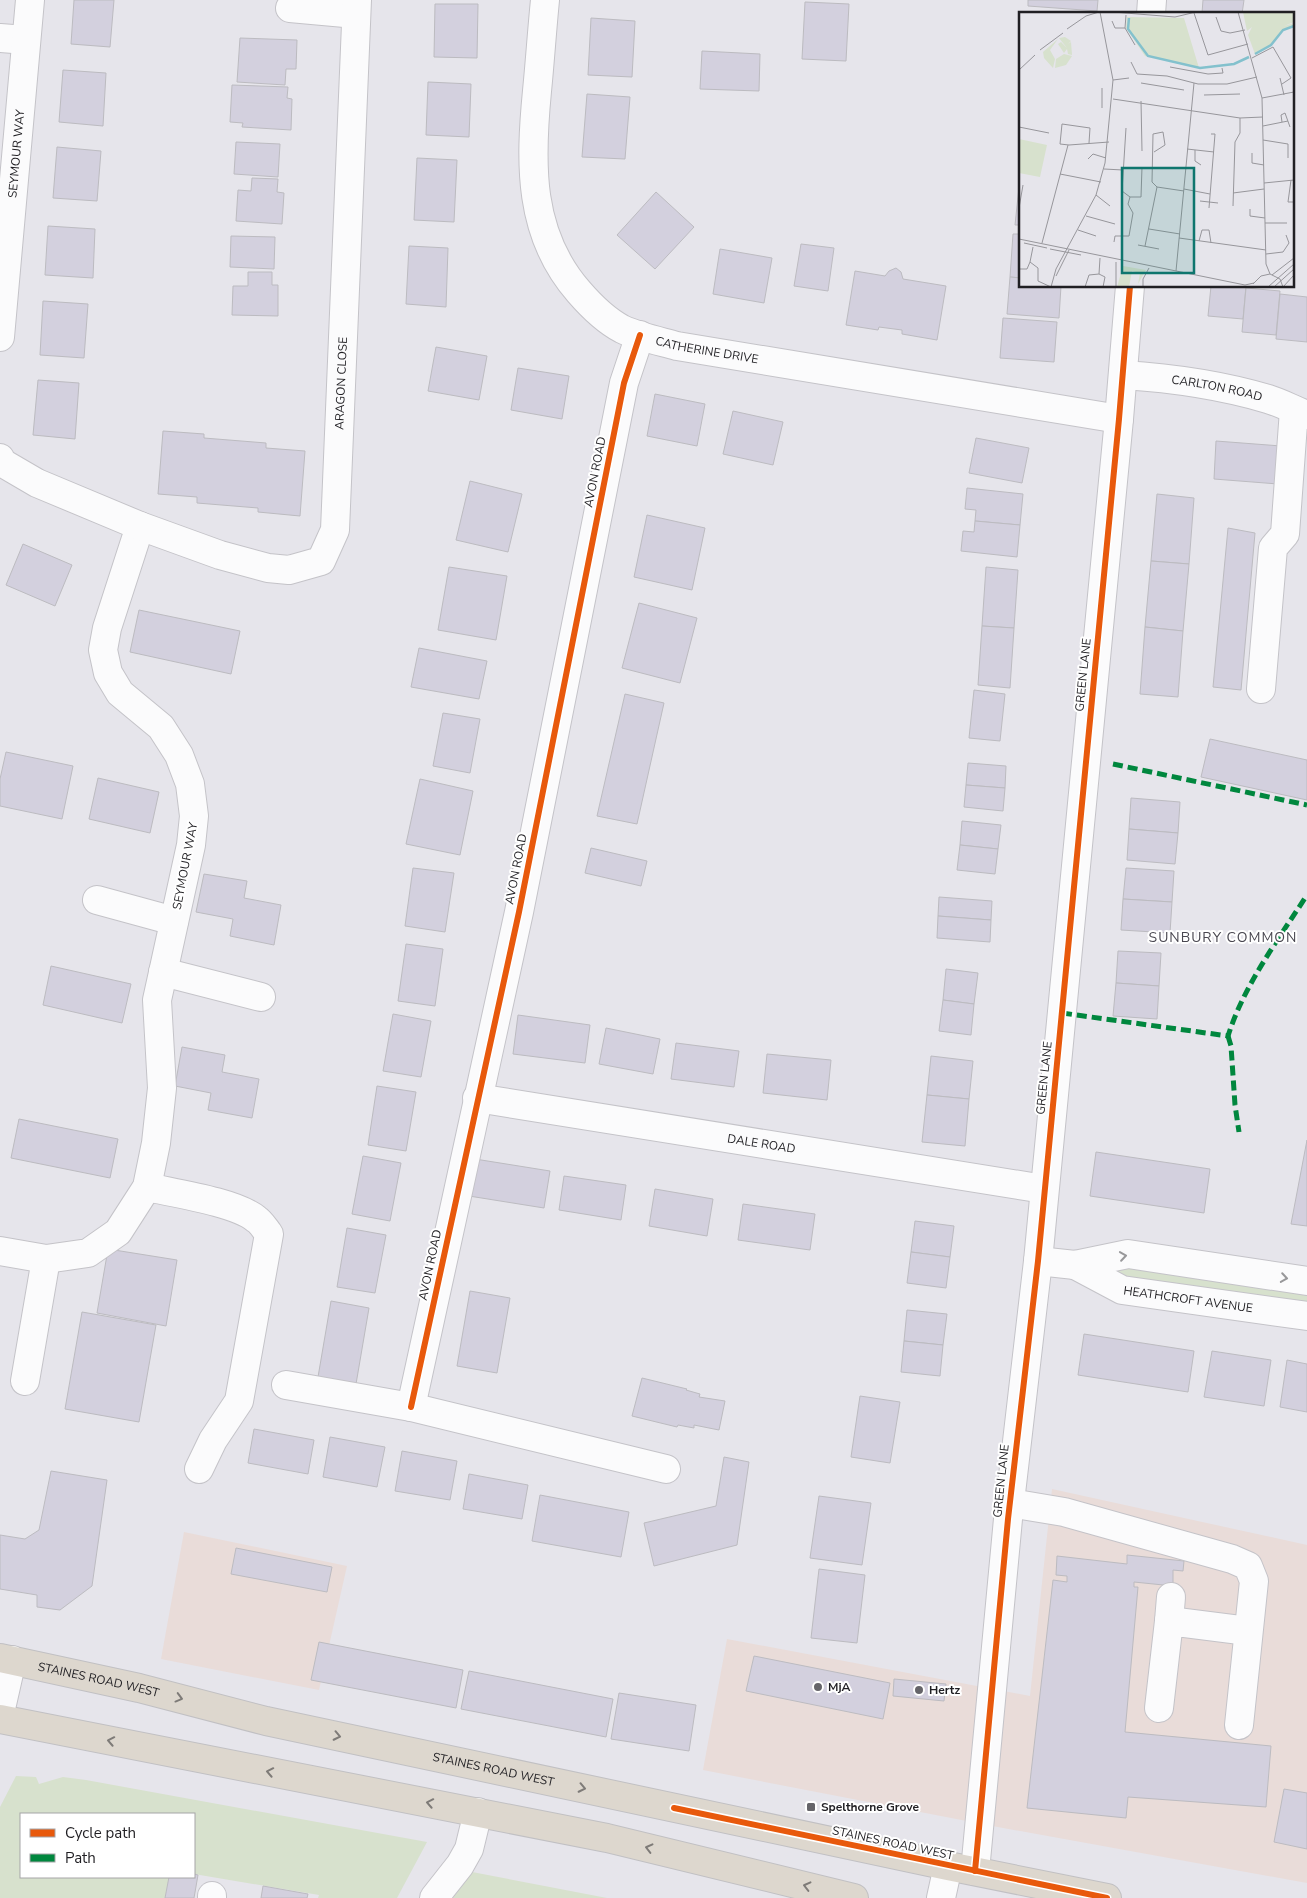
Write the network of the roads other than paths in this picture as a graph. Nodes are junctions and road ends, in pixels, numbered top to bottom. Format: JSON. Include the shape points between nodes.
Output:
{"nodes":[{"id":1,"x":30,"y":0,"type":"edge"},
{"id":2,"x":545,"y":0,"type":"edge"},
{"id":3,"x":357,"y":7,"type":"edge"},
{"id":4,"x":290,"y":8,"type":"dead end"},
{"id":5,"x":13,"y":39,"type":"edge"},
{"id":6,"x":1130,"y":288,"type":"edge"},
{"id":7,"x":640,"y":336,"type":"junction"},
{"id":8,"x":0,"y":337,"type":"edge"},
{"id":9,"x":1123,"y":375,"type":"junction"},
{"id":10,"x":1301,"y":412,"type":"edge"},
{"id":11,"x":1119,"y":419,"type":"junction"},
{"id":12,"x":0,"y":458,"type":"edge"},
{"id":13,"x":140,"y":526,"type":"junction"},
{"id":14,"x":1261,"y":689,"type":"dead end"},
{"id":15,"x":97,"y":900,"type":"dead end"},
{"id":16,"x":174,"y":921,"type":"junction"},
{"id":17,"x":163,"y":972,"type":"junction"},
{"id":18,"x":261,"y":997,"type":"dead end"},
{"id":19,"x":477,"y":1098,"type":"junction"},
{"id":20,"x":146,"y":1187,"type":"junction"},
{"id":21,"x":1044,"y":1189,"type":"junction"},
{"id":22,"x":0,"y":1251,"type":"edge"},
{"id":23,"x":46,"y":1259,"type":"junction"},
{"id":24,"x":1038,"y":1261,"type":"junction"},
{"id":25,"x":1075,"y":1265,"type":"junction"},
{"id":26,"x":1307,"y":1281,"type":"edge"},
{"id":27,"x":1307,"y":1316,"type":"edge"},
{"id":28,"x":25,"y":1381,"type":"dead end"},
{"id":29,"x":286,"y":1385,"type":"dead end"},
{"id":30,"x":411,"y":1408,"type":"junction"},
{"id":31,"x":199,"y":1470,"type":"dead end"},
{"id":32,"x":666,"y":1470,"type":"dead end"},
{"id":33,"x":1010,"y":1503,"type":"junction"},
{"id":34,"x":1248,"y":1631,"type":"junction"},
{"id":35,"x":6,"y":1659,"type":"edge"},
{"id":36,"x":1160,"y":1708,"type":"dead end"},
{"id":37,"x":0,"y":1713,"type":"edge"},
{"id":38,"x":0,"y":1719,"type":"edge"},
{"id":39,"x":1239,"y":1725,"type":"dead end"},
{"id":40,"x":478,"y":1812,"type":"junction"},
{"id":41,"x":948,"y":1866,"type":"junction"},
{"id":42,"x":975,"y":1872,"type":"junction"},
{"id":43,"x":434,"y":1898,"type":"edge"},
{"id":44,"x":854,"y":1898,"type":"edge"},
{"id":45,"x":940,"y":1898,"type":"edge"},
{"id":46,"x":1107,"y":1898,"type":"edge"}],
"edges":[{"from":1,"to":5,"type":"street","name":"SEYMOUR WAY"},
{"from":2,"to":7,"type":"street","name":"CATHERINE DRIVE","via":[[532,142],[533,179],[549,248],[570,282],[596,311]]},
{"from":3,"to":4,"type":"street","name":"ARAGON CLOSE"},
{"from":3,"to":13,"type":"street","name":"ARAGON CLOSE","via":[[334,530],[321,561],[289,570],[268,568],[220,555]]},
{"from":5,"to":8,"type":"street","name":"SEYMOUR WAY"},
{"from":6,"to":9,"type":"street","name":"GREEN LANE"},
{"from":7,"to":11,"type":"street","name":"CATHERINE DRIVE","via":[[677,346]]},
{"from":7,"to":19,"type":"street","name":"AVON ROAD","via":[[624,383],[519,912]]},
{"from":9,"to":10,"type":"street","name":"CARLTON ROAD","via":[[1237,391]]},
{"from":9,"to":11,"type":"street","name":"GREEN LANE"},
{"from":10,"to":14,"type":"street","via":[[1285,534],[1273,548]]},
{"from":11,"to":21,"type":"street","name":"GREEN LANE"},
{"from":12,"to":13,"type":"street","via":[[1,462],[37,483]]},
{"from":13,"to":16,"type":"street","name":"SEYMOUR WAY","via":[[103,650],[108,673],[120,693],[161,728],[179,755],[190,784],[194,816]]},
{"from":15,"to":16,"type":"street"},
{"from":16,"to":17,"type":"street","name":"SEYMOUR WAY"},
{"from":17,"to":18,"type":"street"},
{"from":17,"to":20,"type":"street","name":"SEYMOUR WAY","via":[[157,1000],[162,1088],[156,1143]]},
{"from":19,"to":21,"type":"street","name":"DALE ROAD"},
{"from":19,"to":30,"type":"street","name":"AVON ROAD"},
{"from":20,"to":23,"type":"street","name":"SEYMOUR WAY","via":[[118,1232],[88,1253]]},
{"from":20,"to":31,"type":"street","via":[[242,1211],[256,1218],[269,1234],[239,1401],[213,1440]]},
{"from":21,"to":24,"type":"street","name":"GREEN LANE"},
{"from":22,"to":23,"type":"street","name":"SEYMOUR WAY"},
{"from":23,"to":28,"type":"street"},
{"from":24,"to":25,"type":"street","name":"HEATHCROFT AVENUE"},
{"from":24,"to":33,"type":"street","name":"GREEN LANE"},
{"from":25,"to":26,"type":"street","name":"HEATHCROFT AVENUE","one_way":true,"via":[[1128,1254]]},
{"from":25,"to":27,"type":"street","name":"HEATHCROFT AVENUE","via":[[1122,1290]]},
{"from":29,"to":30,"type":"street"},
{"from":30,"to":32,"type":"street"},
{"from":33,"to":34,"type":"street","via":[[1064,1512],[1248,1566],[1254,1581]]},
{"from":33,"to":42,"type":"street","name":"GREEN LANE"},
{"from":34,"to":36,"type":"street","via":[[1170,1609]]},
{"from":34,"to":39,"type":"street"},
{"from":35,"to":37,"type":"street"},
{"from":35,"to":41,"type":"highway","name":"STAINES ROAD WEST","one_way":true,"via":[[139,1688],[266,1721]]},
{"from":40,"to":38,"type":"highway","one_way":true},
{"from":40,"to":43,"type":"street","via":[[469,1849]]},
{"from":44,"to":40,"type":"highway","one_way":true,"via":[[607,1838]]},
{"from":41,"to":42,"type":"highway","name":"STAINES ROAD WEST"},
{"from":41,"to":45,"type":"street"},
{"from":42,"to":46,"type":"highway","name":"STAINES ROAD WEST"}]}
